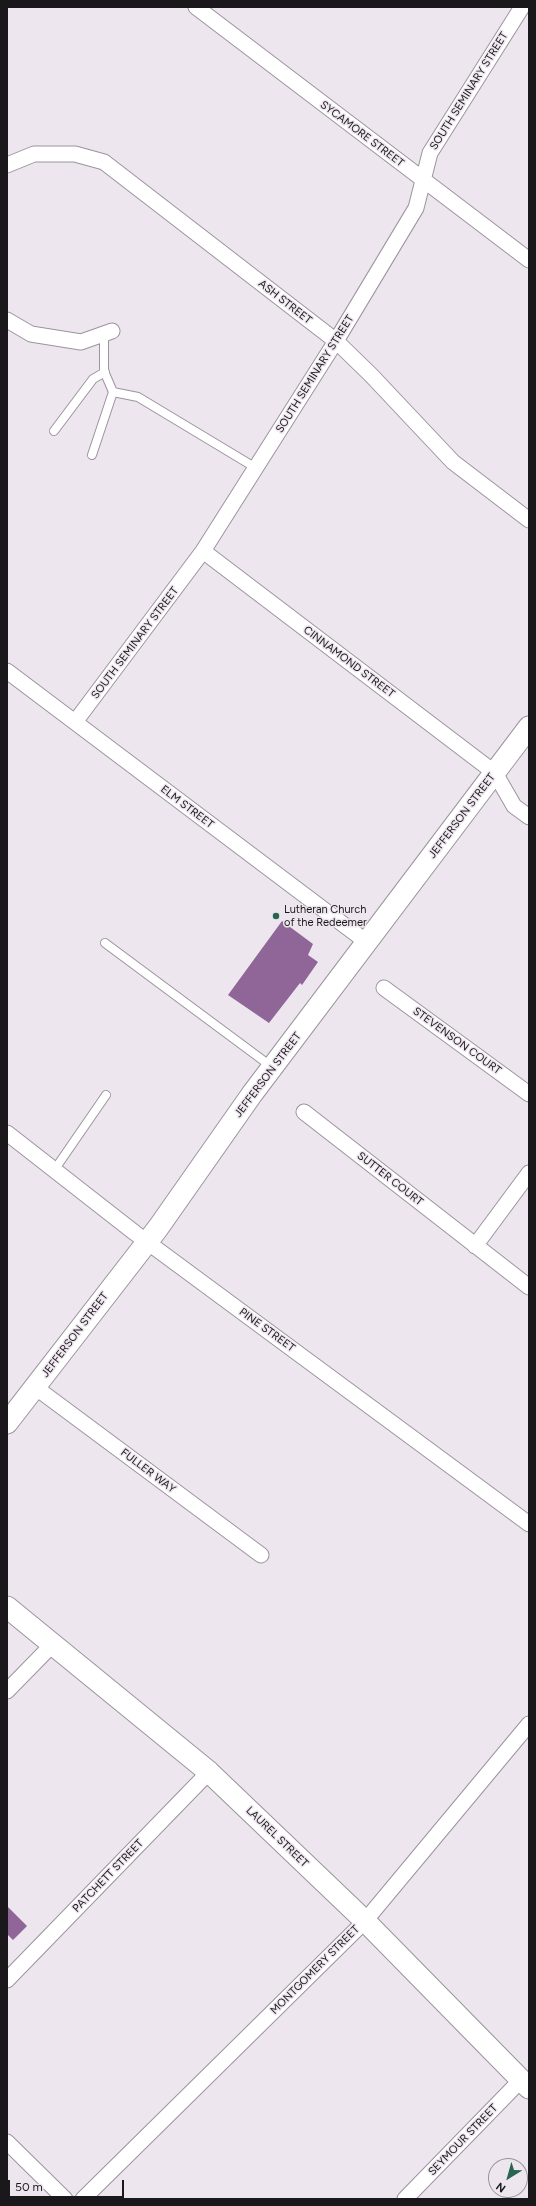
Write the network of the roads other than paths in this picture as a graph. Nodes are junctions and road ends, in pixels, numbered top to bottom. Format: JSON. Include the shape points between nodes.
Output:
{"nodes":[{"id":1,"x":196,"y":7,"type":"edge"},
{"id":2,"x":522,"y":7,"type":"edge"},
{"id":3,"x":7,"y":165,"type":"edge"},
{"id":4,"x":422,"y":180,"type":"junction"},
{"id":5,"x":529,"y":260,"type":"edge"},
{"id":6,"x":7,"y":320,"type":"edge"},
{"id":7,"x":108,"y":333,"type":"joint"},
{"id":8,"x":336,"y":341,"type":"junction"},
{"id":9,"x":105,"y":372,"type":"junction"},
{"id":10,"x":113,"y":392,"type":"junction"},
{"id":11,"x":54,"y":431,"type":"dead end"},
{"id":12,"x":92,"y":455,"type":"dead end"},
{"id":13,"x":256,"y":468,"type":"junction"},
{"id":14,"x":529,"y":520,"type":"edge"},
{"id":15,"x":203,"y":552,"type":"junction"},
{"id":16,"x":7,"y":672,"type":"edge"},
{"id":17,"x":76,"y":722,"type":"junction"},
{"id":18,"x":529,"y":727,"type":"edge"},
{"id":19,"x":494,"y":773,"type":"junction"},
{"id":20,"x":529,"y":817,"type":"edge"},
{"id":21,"x":105,"y":943,"type":"dead end"},
{"id":22,"x":368,"y":943,"type":"junction"},
{"id":23,"x":384,"y":988,"type":"dead end"},
{"id":24,"x":273,"y":1068,"type":"junction"},
{"id":25,"x":529,"y":1094,"type":"edge"},
{"id":26,"x":106,"y":1095,"type":"dead end"},
{"id":27,"x":304,"y":1112,"type":"dead end"},
{"id":28,"x":7,"y":1133,"type":"edge"},
{"id":29,"x":55,"y":1169,"type":"junction"},
{"id":30,"x":529,"y":1173,"type":"edge"},
{"id":31,"x":147,"y":1241,"type":"junction"},
{"id":32,"x":475,"y":1246,"type":"junction"},
{"id":33,"x":529,"y":1287,"type":"edge"},
{"id":34,"x":36,"y":1387,"type":"junction"},
{"id":35,"x":7,"y":1423,"type":"edge"},
{"id":36,"x":529,"y":1524,"type":"edge"},
{"id":37,"x":261,"y":1555,"type":"dead end"},
{"id":38,"x":7,"y":1607,"type":"edge"},
{"id":39,"x":54,"y":1644,"type":"junction"},
{"id":40,"x":7,"y":1691,"type":"edge"},
{"id":41,"x":529,"y":1724,"type":"edge"},
{"id":42,"x":209,"y":1772,"type":"junction"},
{"id":43,"x":365,"y":1921,"type":"junction"},
{"id":44,"x":7,"y":1980,"type":"edge"},
{"id":45,"x":525,"y":2084,"type":"edge"},
{"id":46,"x":7,"y":2142,"type":"edge"},
{"id":47,"x":65,"y":2199,"type":"edge"},
{"id":48,"x":83,"y":2199,"type":"edge"},
{"id":49,"x":405,"y":2199,"type":"edge"}],
"edges":[{"from":1,"to":4,"type":"street","name":"SYCAMORE STREET"},
{"from":2,"to":4,"type":"street","name":"SOUTH SEMINARY STREET","via":[[430,152]]},
{"from":3,"to":8,"type":"street","name":"ASH STREET","via":[[34,154],[75,154],[104,162]]},
{"from":4,"to":5,"type":"street","name":"SYCAMORE STREET"},
{"from":4,"to":8,"type":"street","name":"SOUTH SEMINARY STREET","via":[[416,208]]},
{"from":6,"to":7,"type":"street","via":[[31,334],[81,342]]},
{"from":7,"to":9,"type":"lane"},
{"from":8,"to":13,"type":"street","name":"SOUTH SEMINARY STREET"},
{"from":8,"to":14,"type":"street","name":"ASH STREET","via":[[453,462]]},
{"from":9,"to":10,"type":"lane"},
{"from":9,"to":11,"type":"lane","via":[[93,379]]},
{"from":10,"to":12,"type":"lane"},
{"from":10,"to":13,"type":"lane","via":[[138,397]]},
{"from":13,"to":15,"type":"street","name":"SOUTH SEMINARY STREET"},
{"from":15,"to":17,"type":"street","name":"SOUTH SEMINARY STREET"},
{"from":15,"to":19,"type":"street","name":"CINNAMOND STREET"},
{"from":16,"to":17,"type":"street","name":"ELM STREET"},
{"from":17,"to":22,"type":"street","name":"ELM STREET"},
{"from":18,"to":19,"type":"main road","name":"JEFFERSON STREET"},
{"from":19,"to":20,"type":"street","via":[[514,806]]},
{"from":19,"to":22,"type":"main road","name":"JEFFERSON STREET"},
{"from":21,"to":24,"type":"lane"},
{"from":22,"to":24,"type":"main road","name":"JEFFERSON STREET"},
{"from":23,"to":25,"type":"street","name":"STEVENSON COURT"},
{"from":24,"to":31,"type":"main road","name":"JEFFERSON STREET"},
{"from":26,"to":29,"type":"lane"},
{"from":27,"to":32,"type":"street","name":"SUTTER COURT"},
{"from":28,"to":29,"type":"street","name":"PINE STREET"},
{"from":29,"to":31,"type":"street","name":"PINE STREET"},
{"from":30,"to":32,"type":"street"},
{"from":31,"to":34,"type":"main road","name":"JEFFERSON STREET"},
{"from":31,"to":36,"type":"street","name":"PINE STREET"},
{"from":32,"to":33,"type":"street","name":"SUTTER COURT"},
{"from":34,"to":35,"type":"main road","name":"JEFFERSON STREET"},
{"from":34,"to":37,"type":"street","name":"FULLER WAY"},
{"from":38,"to":39,"type":"main road","name":"LAUREL STREET"},
{"from":39,"to":40,"type":"street"},
{"from":39,"to":42,"type":"main road","name":"LAUREL STREET"},
{"from":41,"to":43,"type":"street","name":"MONTGOMERY STREET"},
{"from":42,"to":43,"type":"main road","name":"LAUREL STREET"},
{"from":42,"to":44,"type":"street","name":"PATCHETT STREET"},
{"from":43,"to":45,"type":"main road","name":"LAUREL STREET"},
{"from":43,"to":48,"type":"street","name":"MONTGOMERY STREET"},
{"from":45,"to":49,"type":"street","name":"SEYMOUR STREET"},
{"from":46,"to":47,"type":"street"}]}
